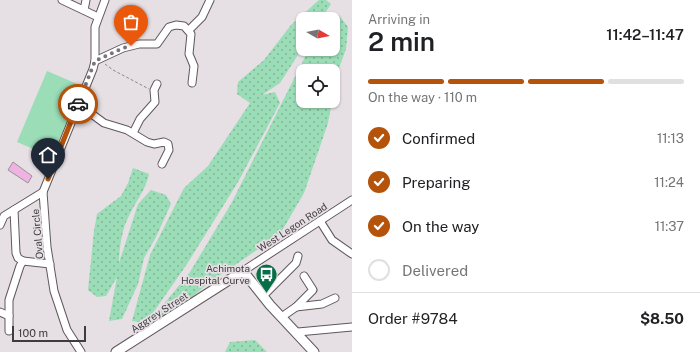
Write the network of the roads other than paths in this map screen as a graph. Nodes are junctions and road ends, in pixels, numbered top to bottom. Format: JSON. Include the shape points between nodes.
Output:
{"nodes":[{"id":1,"x":62,"y":0,"type":"edge"},
{"id":2,"x":86,"y":0,"type":"edge"},
{"id":3,"x":105,"y":0,"type":"edge"},
{"id":4,"x":210,"y":0,"type":"edge"},
{"id":5,"x":84,"y":10,"type":"junction"},
{"id":6,"x":98,"y":17,"type":"junction"},
{"id":7,"x":189,"y":30,"type":"junction"},
{"id":8,"x":98,"y":60,"type":"junction"},
{"id":9,"x":192,"y":83,"type":"dead end"},
{"id":10,"x":158,"y":84,"type":"dead end"},
{"id":11,"x":78,"y":104,"type":"junction"},
{"id":12,"x":133,"y":133,"type":"junction"},
{"id":13,"x":162,"y":164,"type":"dead end"},
{"id":14,"x":43,"y":192,"type":"junction"},
{"id":15,"x":352,"y":200,"type":"edge"},
{"id":16,"x":14,"y":210,"type":"junction"},
{"id":17,"x":2,"y":217,"type":"edge"},
{"id":18,"x":320,"y":221,"type":"junction"},
{"id":19,"x":0,"y":225,"type":"edge"},
{"id":20,"x":352,"y":254,"type":"edge"},
{"id":21,"x":298,"y":256,"type":"dead end"},
{"id":22,"x":23,"y":262,"type":"junction"},
{"id":23,"x":50,"y":264,"type":"junction"},
{"id":24,"x":243,"y":271,"type":"junction"},
{"id":25,"x":304,"y":276,"type":"dead end"},
{"id":26,"x":263,"y":296,"type":"junction"},
{"id":27,"x":334,"y":298,"type":"dead end"},
{"id":28,"x":296,"y":307,"type":"junction"},
{"id":29,"x":0,"y":312,"type":"edge"},
{"id":30,"x":9,"y":316,"type":"junction"},
{"id":31,"x":283,"y":316,"type":"junction"},
{"id":32,"x":352,"y":327,"type":"edge"},
{"id":33,"x":9,"y":332,"type":"dead end"},
{"id":34,"x":298,"y":332,"type":"junction"},
{"id":35,"x":81,"y":352,"type":"edge"},
{"id":36,"x":116,"y":352,"type":"edge"},
{"id":37,"x":314,"y":352,"type":"edge"}],
"edges":[{"from":1,"to":5,"type":"street"},
{"from":2,"to":5,"type":"street"},
{"from":3,"to":6,"type":"street","name":"Oval Circle"},
{"from":4,"to":7,"type":"street","via":[[202,17]]},
{"from":5,"to":6,"type":"street"},
{"from":6,"to":8,"type":"street","name":"Oval Circle","via":[[95,27]]},
{"from":7,"to":8,"type":"street","via":[[180,25],[172,25],[157,44],[139,44],[123,48]]},
{"from":7,"to":9,"type":"street","via":[[189,57],[194,68]]},
{"from":8,"to":11,"type":"street","name":"Oval Circle"},
{"from":10,"to":12,"type":"street","via":[[154,92],[154,104],[140,119]]},
{"from":11,"to":12,"type":"street","via":[[104,123]]},
{"from":11,"to":14,"type":"street","name":"Oval Circle"},
{"from":12,"to":13,"type":"street","via":[[154,144],[168,144],[169,150]]},
{"from":14,"to":16,"type":"street"},
{"from":14,"to":23,"type":"street","name":"Oval Circle"},
{"from":15,"to":18,"type":"street","name":"West Legon Road"},
{"from":16,"to":17,"type":"street"},
{"from":16,"to":22,"type":"street","via":[[16,253]]},
{"from":17,"to":19,"type":"street"},
{"from":18,"to":20,"type":"street","via":[[332,240]]},
{"from":18,"to":24,"type":"street","name":"West Legon Road"},
{"from":21,"to":26,"type":"street","via":[[296,263]]},
{"from":22,"to":23,"type":"street"},
{"from":22,"to":30,"type":"street","via":[[9,300]]},
{"from":23,"to":35,"type":"street","name":"Oval Circle","via":[[60,313],[66,330]]},
{"from":24,"to":26,"type":"main road"},
{"from":24,"to":36,"type":"main road","name":"Aggrey Street"},
{"from":25,"to":28,"type":"street","via":[[313,290]]},
{"from":26,"to":31,"type":"main road"},
{"from":27,"to":28,"type":"street","via":[[326,303]]},
{"from":28,"to":31,"type":"street"},
{"from":29,"to":30,"type":"street"},
{"from":30,"to":33,"type":"street"},
{"from":31,"to":34,"type":"main road"},
{"from":32,"to":34,"type":"street"},
{"from":34,"to":37,"type":"main road"}]}
